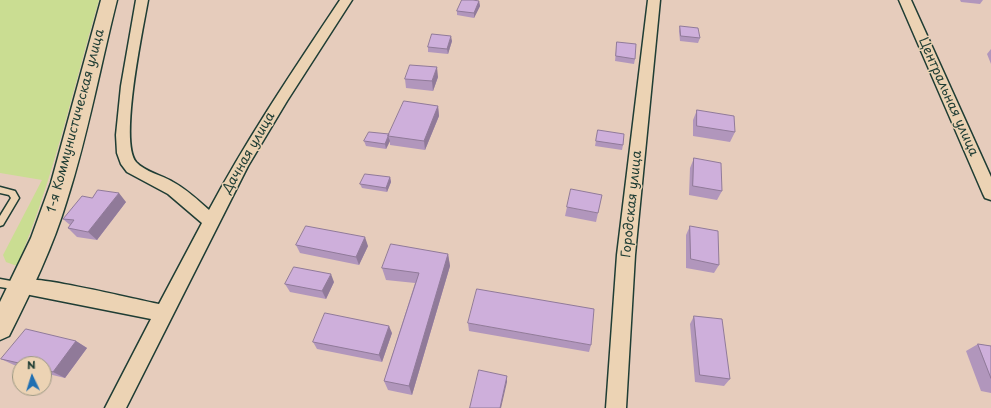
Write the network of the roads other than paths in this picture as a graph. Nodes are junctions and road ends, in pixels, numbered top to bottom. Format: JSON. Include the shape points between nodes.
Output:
{"nodes":[{"id":1,"x":109,"y":0,"type":"edge"},
{"id":2,"x":142,"y":0,"type":"edge"},
{"id":3,"x":346,"y":0,"type":"edge"},
{"id":4,"x":654,"y":0,"type":"edge"},
{"id":5,"x":905,"y":0,"type":"edge"},
{"id":6,"x":0,"y":190,"type":"edge"},
{"id":7,"x":991,"y":194,"type":"edge"},
{"id":8,"x":210,"y":221,"type":"junction"},
{"id":9,"x":0,"y":223,"type":"edge"},
{"id":10,"x":0,"y":283,"type":"edge"},
{"id":11,"x":21,"y":286,"type":"junction"},
{"id":12,"x":163,"y":313,"type":"junction"},
{"id":13,"x":0,"y":328,"type":"edge"},
{"id":14,"x":115,"y":408,"type":"edge"},
{"id":15,"x":616,"y":408,"type":"edge"}],
"edges":[{"from":1,"to":11,"type":"street","name":"1-я Коммунистическая улица","via":[[62,182]]},
{"from":2,"to":8,"type":"street","via":[[124,116],[124,155],[128,164],[136,171],[179,193]]},
{"from":3,"to":8,"type":"street","name":"Дачная улица","via":[[251,146]]},
{"from":4,"to":15,"type":"street","name":"Городская улица","via":[[626,255]]},
{"from":5,"to":7,"type":"street","name":"Центральная улица"},
{"from":6,"to":9,"type":"lane","via":[[12,193],[15,198]]},
{"from":8,"to":12,"type":"street","name":"Дачная улица"},
{"from":10,"to":11,"type":"lane"},
{"from":11,"to":12,"type":"street"},
{"from":11,"to":13,"type":"street","name":"1-я Коммунистическая улица"},
{"from":12,"to":14,"type":"street","name":"Дачная улица"}]}
